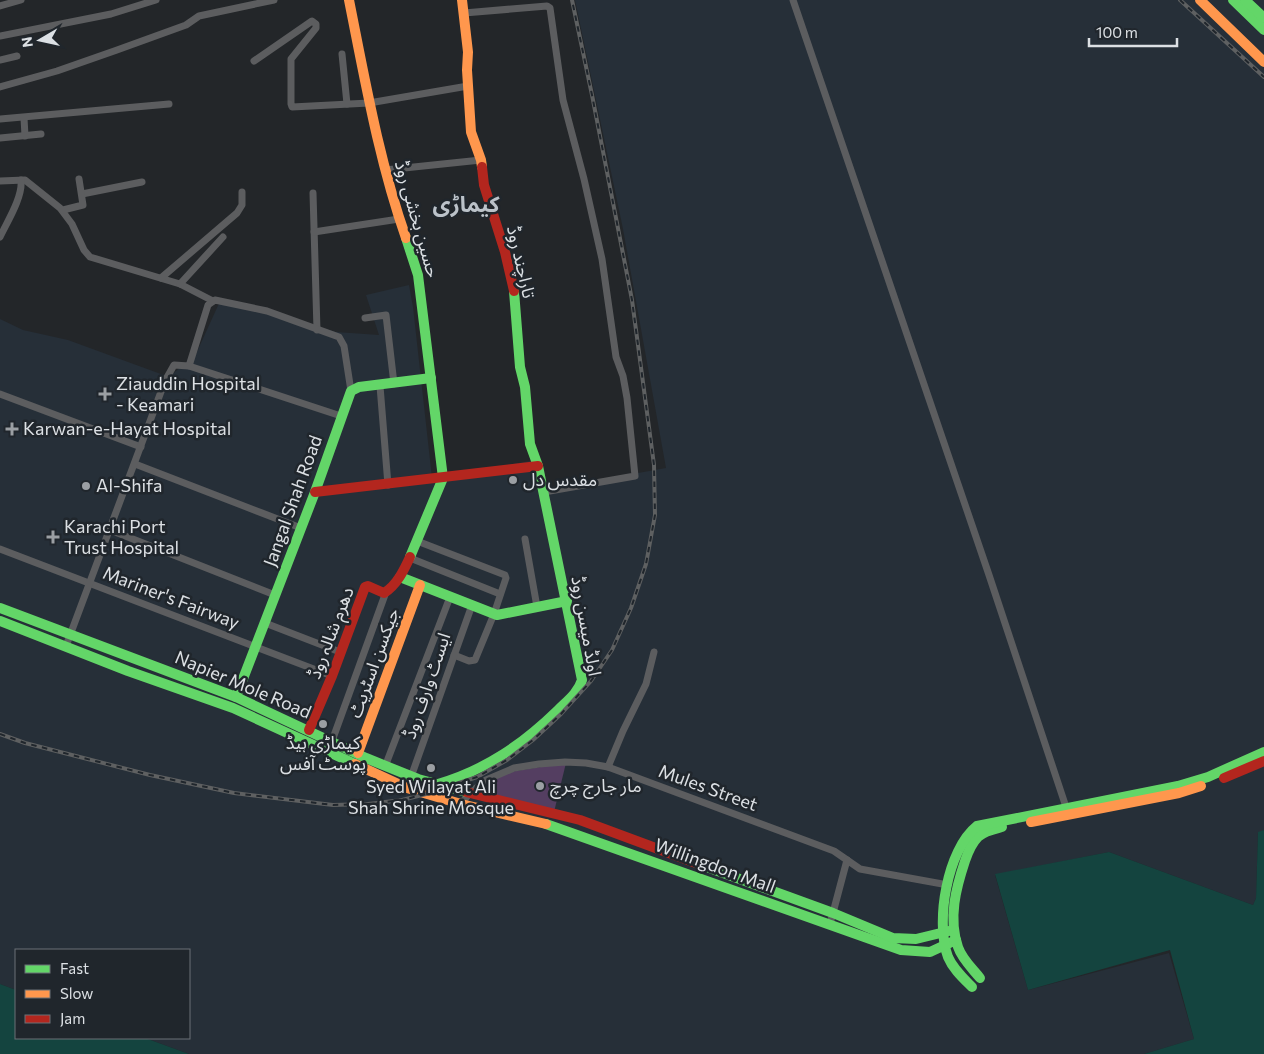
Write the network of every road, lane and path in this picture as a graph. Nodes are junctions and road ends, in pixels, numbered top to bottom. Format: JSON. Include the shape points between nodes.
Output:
{"nodes":[{"id":1,"x":21,"y":0,"type":"edge"},
{"id":2,"x":156,"y":0,"type":"edge"},
{"id":3,"x":274,"y":0,"type":"edge"},
{"id":4,"x":349,"y":0,"type":"edge"},
{"id":5,"x":462,"y":0,"type":"edge"},
{"id":6,"x":792,"y":0,"type":"edge"},
{"id":7,"x":1200,"y":0,"type":"edge"},
{"id":8,"x":1233,"y":0,"type":"edge"},
{"id":9,"x":1246,"y":0,"type":"edge"},
{"id":10,"x":0,"y":6,"type":"edge"},
{"id":11,"x":464,"y":13,"type":"junction"},
{"id":12,"x":1264,"y":18,"type":"edge"},
{"id":13,"x":1264,"y":30,"type":"edge"},
{"id":14,"x":0,"y":36,"type":"edge"},
{"id":15,"x":342,"y":54,"type":"dead end"},
{"id":16,"x":17,"y":56,"type":"dead end"},
{"id":17,"x":0,"y":60,"type":"edge"},
{"id":18,"x":254,"y":61,"type":"dead end"},
{"id":19,"x":1264,"y":62,"type":"edge"},
{"id":20,"x":468,"y":86,"type":"junction"},
{"id":21,"x":0,"y":87,"type":"edge"},
{"id":22,"x":369,"y":102,"type":"junction"},
{"id":23,"x":169,"y":104,"type":"dead end"},
{"id":24,"x":347,"y":104,"type":"junction"},
{"id":25,"x":24,"y":118,"type":"junction"},
{"id":26,"x":0,"y":120,"type":"edge"},
{"id":27,"x":41,"y":134,"type":"dead end"},
{"id":28,"x":25,"y":136,"type":"junction"},
{"id":29,"x":0,"y":138,"type":"edge"},
{"id":30,"x":481,"y":160,"type":"junction"},
{"id":31,"x":385,"y":170,"type":"junction"},
{"id":32,"x":79,"y":179,"type":"dead end"},
{"id":33,"x":21,"y":180,"type":"junction"},
{"id":34,"x":0,"y":181,"type":"edge"},
{"id":35,"x":142,"y":182,"type":"dead end"},
{"id":36,"x":242,"y":192,"type":"dead end"},
{"id":37,"x":313,"y":193,"type":"dead end"},
{"id":38,"x":82,"y":194,"type":"junction"},
{"id":39,"x":63,"y":210,"type":"junction"},
{"id":40,"x":398,"y":219,"type":"junction"},
{"id":41,"x":314,"y":232,"type":"junction"},
{"id":42,"x":0,"y":237,"type":"edge"},
{"id":43,"x":223,"y":237,"type":"dead end"},
{"id":44,"x":162,"y":278,"type":"junction"},
{"id":45,"x":180,"y":284,"type":"junction"},
{"id":46,"x":213,"y":301,"type":"junction"},
{"id":47,"x":365,"y":318,"type":"dead end"},
{"id":48,"x":316,"y":330,"type":"junction"},
{"id":49,"x":189,"y":366,"type":"junction"},
{"id":50,"x":431,"y":378,"type":"junction"},
{"id":51,"x":394,"y":384,"type":"junction"},
{"id":52,"x":380,"y":386,"type":"junction"},
{"id":53,"x":351,"y":391,"type":"junction"},
{"id":54,"x":0,"y":394,"type":"edge"},
{"id":55,"x":341,"y":416,"type":"junction"},
{"id":56,"x":141,"y":447,"type":"junction"},
{"id":57,"x":135,"y":464,"type":"junction"},
{"id":58,"x":538,"y":466,"type":"junction"},
{"id":59,"x":442,"y":478,"type":"junction"},
{"id":60,"x":388,"y":485,"type":"junction"},
{"id":61,"x":315,"y":492,"type":"junction"},
{"id":62,"x":544,"y":492,"type":"junction"},
{"id":63,"x":301,"y":528,"type":"junction"},
{"id":64,"x":110,"y":530,"type":"junction"},
{"id":65,"x":525,"y":539,"type":"dead end"},
{"id":66,"x":417,"y":541,"type":"junction"},
{"id":67,"x":0,"y":549,"type":"edge"},
{"id":68,"x":410,"y":558,"type":"junction"},
{"id":69,"x":400,"y":578,"type":"junction"},
{"id":70,"x":90,"y":583,"type":"junction"},
{"id":71,"x":420,"y":584,"type":"junction"},
{"id":72,"x":386,"y":592,"type":"junction"},
{"id":73,"x":500,"y":594,"type":"junction"},
{"id":74,"x":276,"y":595,"type":"junction"},
{"id":75,"x":450,"y":597,"type":"junction"},
{"id":76,"x":566,"y":601,"type":"junction"},
{"id":77,"x":472,"y":605,"type":"junction"},
{"id":78,"x":538,"y":607,"type":"junction"},
{"id":79,"x":0,"y":608,"type":"edge"},
{"id":80,"x":494,"y":614,"type":"junction"},
{"id":81,"x":0,"y":621,"type":"edge"},
{"id":82,"x":264,"y":623,"type":"junction"},
{"id":83,"x":71,"y":634,"type":"junction"},
{"id":84,"x":66,"y":646,"type":"junction"},
{"id":85,"x":255,"y":647,"type":"junction"},
{"id":86,"x":340,"y":652,"type":"junction"},
{"id":87,"x":654,"y":652,"type":"dead end"},
{"id":88,"x":454,"y":656,"type":"junction"},
{"id":89,"x":332,"y":676,"type":"junction"},
{"id":90,"x":236,"y":697,"type":"junction"},
{"id":91,"x":309,"y":730,"type":"junction"},
{"id":92,"x":332,"y":741,"type":"junction"},
{"id":93,"x":1264,"y":752,"type":"edge"},
{"id":94,"x":358,"y":753,"type":"junction"},
{"id":95,"x":1264,"y":760,"type":"edge"},
{"id":96,"x":386,"y":764,"type":"junction"},
{"id":97,"x":608,"y":767,"type":"junction"},
{"id":98,"x":411,"y":777,"type":"junction"},
{"id":99,"x":438,"y":784,"type":"junction"},
{"id":100,"x":418,"y":791,"type":"junction"},
{"id":101,"x":470,"y":794,"type":"junction"},
{"id":102,"x":461,"y":804,"type":"junction"},
{"id":103,"x":1066,"y":807,"type":"junction"},
{"id":104,"x":847,"y":860,"type":"junction"},
{"id":105,"x":948,"y":885,"type":"junction"},
{"id":106,"x":833,"y":913,"type":"junction"},
{"id":107,"x":830,"y":924,"type":"junction"},
{"id":108,"x":942,"y":933,"type":"junction"},
{"id":109,"x":955,"y":935,"type":"junction"},
{"id":110,"x":944,"y":944,"type":"junction"},
{"id":111,"x":980,"y":978,"type":"dead end"},
{"id":112,"x":972,"y":987,"type":"dead end"}],
"edges":[{"from":1,"to":10,"type":"street"},
{"from":2,"to":14,"type":"street","via":[[111,14]]},
{"from":3,"to":21,"type":"street","via":[[199,16],[186,25],[126,47]]},
{"from":4,"to":22,"type":"main road","name":"حسین بخشی روڈ"},
{"from":5,"to":11,"type":"main road","name":"تاراچند روڈ"},
{"from":6,"to":103,"type":"street"},
{"from":7,"to":19,"type":"main road"},
{"from":8,"to":13,"type":"main road"},
{"from":9,"to":12,"type":"main road"},
{"from":11,"to":20,"type":"main road","name":"تاراچند روڈ"},
{"from":11,"to":62,"type":"street","via":[[550,8],[563,100],[602,258],[616,357],[627,398],[635,476]]},
{"from":15,"to":24,"type":"street"},
{"from":16,"to":17,"type":"street"},
{"from":18,"to":24,"type":"street","via":[[312,21],[316,28],[291,59],[291,104],[295,108]]},
{"from":20,"to":22,"type":"street"},
{"from":20,"to":30,"type":"main road","name":"تاراچند روڈ","via":[[472,132]]},
{"from":22,"to":24,"type":"street"},
{"from":22,"to":31,"type":"main road","name":"حسین بخشی روڈ"},
{"from":23,"to":25,"type":"street"},
{"from":25,"to":26,"type":"street"},
{"from":25,"to":28,"type":"street"},
{"from":27,"to":28,"type":"street"},
{"from":28,"to":29,"type":"street"},
{"from":30,"to":31,"type":"street"},
{"from":30,"to":58,"type":"main road","name":"تاراچند روڈ","via":[[484,185],[514,286],[530,444]]},
{"from":31,"to":40,"type":"main road","name":"حسین بخشی روڈ"},
{"from":32,"to":38,"type":"street"},
{"from":33,"to":34,"type":"street"},
{"from":33,"to":39,"type":"street"},
{"from":33,"to":42,"type":"street","via":[[19,195]]},
{"from":35,"to":38,"type":"street"},
{"from":36,"to":44,"type":"street","via":[[242,205],[237,213]]},
{"from":37,"to":41,"type":"street"},
{"from":38,"to":39,"type":"street","via":[[83,205]]},
{"from":39,"to":44,"type":"street","via":[[87,255]]},
{"from":40,"to":41,"type":"street"},
{"from":40,"to":50,"type":"main road","name":"حسین بخشی روڈ","via":[[418,275]]},
{"from":41,"to":48,"type":"street"},
{"from":43,"to":45,"type":"street"},
{"from":44,"to":45,"type":"street"},
{"from":45,"to":46,"type":"street"},
{"from":46,"to":48,"type":"street","via":[[267,311]]},
{"from":46,"to":49,"type":"street","via":[[208,305]]},
{"from":47,"to":51,"type":"street","via":[[386,315]]},
{"from":48,"to":53,"type":"street","via":[[342,340]]},
{"from":49,"to":55,"type":"street"},
{"from":49,"to":56,"type":"street","via":[[176,364],[172,367]]},
{"from":50,"to":51,"type":"main road"},
{"from":50,"to":59,"type":"main road","name":"حسین بخشی روڈ"},
{"from":51,"to":52,"type":"main road"},
{"from":52,"to":53,"type":"main road","via":[[359,387]]},
{"from":52,"to":60,"type":"street"},
{"from":53,"to":55,"type":"main road","name":"Jangal Shah Road"},
{"from":54,"to":56,"type":"street"},
{"from":55,"to":61,"type":"main road","name":"Jangal Shah Road"},
{"from":56,"to":57,"type":"street"},
{"from":57,"to":63,"type":"street"},
{"from":57,"to":64,"type":"street"},
{"from":58,"to":59,"type":"main road"},
{"from":58,"to":62,"type":"main road","name":"اولڈ میسن روڈ"},
{"from":59,"to":60,"type":"main road"},
{"from":59,"to":66,"type":"main road"},
{"from":60,"to":61,"type":"main road"},
{"from":61,"to":63,"type":"main road","name":"Jangal Shah Road"},
{"from":62,"to":76,"type":"main road","name":"اولڈ میسن روڈ"},
{"from":63,"to":74,"type":"main road","name":"Jangal Shah Road"},
{"from":64,"to":70,"type":"street"},
{"from":64,"to":74,"type":"street"},
{"from":65,"to":78,"type":"street"},
{"from":66,"to":68,"type":"main road"},
{"from":66,"to":73,"type":"street","via":[[504,573],[506,578]]},
{"from":67,"to":70,"type":"street","name":"Mariner's Fairway"},
{"from":68,"to":69,"type":"main road"},
{"from":68,"to":73,"type":"street"},
{"from":69,"to":71,"type":"main road"},
{"from":69,"to":72,"type":"main road"},
{"from":70,"to":83,"type":"street"},
{"from":70,"to":85,"type":"street","name":"Mariner's Fairway"},
{"from":71,"to":75,"type":"main road"},
{"from":71,"to":94,"type":"main road","name":"جیکسن اسٹریٹ"},
{"from":72,"to":86,"type":"main road","name":"دھرم شالہ روڈ","via":[[364,587]]},
{"from":72,"to":92,"type":"street"},
{"from":73,"to":80,"type":"street"},
{"from":74,"to":82,"type":"main road","name":"Jangal Shah Road"},
{"from":75,"to":77,"type":"main road"},
{"from":75,"to":96,"type":"street"},
{"from":76,"to":78,"type":"main road"},
{"from":76,"to":99,"type":"main road","name":"اولڈ میسن روڈ","via":[[582,675],[579,689],[540,728],[505,756]]},
{"from":77,"to":80,"type":"main road"},
{"from":77,"to":88,"type":"street","name":"ایسٹ وارف روڈ"},
{"from":78,"to":80,"type":"main road"},
{"from":79,"to":83,"type":"main road","name":"Napier Mole Road"},
{"from":80,"to":88,"type":"street","via":[[475,660]]},
{"from":81,"to":84,"type":"main road","name":"Napier Mole Road"},
{"from":82,"to":85,"type":"main road","name":"Jangal Shah Road"},
{"from":82,"to":86,"type":"street"},
{"from":83,"to":84,"type":"street"},
{"from":83,"to":90,"type":"main road","name":"Napier Mole Road"},
{"from":84,"to":100,"type":"main road","name":"Napier Mole Road","via":[[233,708]]},
{"from":85,"to":89,"type":"street","name":"Mariner's Fairway"},
{"from":85,"to":90,"type":"main road","name":"Jangal Shah Road"},
{"from":86,"to":89,"type":"main road","name":"دھرم شالہ روڈ"},
{"from":87,"to":97,"type":"street","via":[[646,684]]},
{"from":88,"to":98,"type":"street","name":"ایسٹ وارف روڈ"},
{"from":89,"to":91,"type":"main road","name":"دھرم شالہ روڈ"},
{"from":90,"to":91,"type":"main road","name":"Napier Mole Road"},
{"from":91,"to":92,"type":"main road","name":"Napier Mole Road"},
{"from":92,"to":94,"type":"main road","name":"Napier Mole Road"},
{"from":93,"to":103,"type":"main road","via":[[1208,777],[1178,786]]},
{"from":94,"to":96,"type":"main road","name":"Napier Mole Road"},
{"from":95,"to":109,"type":"main road","via":[[1241,772],[1179,793],[991,829],[976,839],[970,849],[955,892],[952,923]]},
{"from":96,"to":98,"type":"main road","name":"Napier Mole Road"},
{"from":97,"to":101,"type":"street","name":"Mules Street","via":[[565,762],[514,768],[486,780]]},
{"from":97,"to":104,"type":"street","name":"Mules Street","via":[[834,851]]},
{"from":98,"to":99,"type":"main road","name":"Napier Mole Road"},
{"from":99,"to":100,"type":"main road","name":"اولڈ میسن روڈ"},
{"from":99,"to":101,"type":"main road","name":"Napier Mole Road"},
{"from":100,"to":102,"type":"main road","name":"Napier Mole Road"},
{"from":101,"to":102,"type":"street","name":"Mules Street"},
{"from":101,"to":106,"type":"main road","name":"Willingdon Mall","via":[[580,820]]},
{"from":102,"to":107,"type":"main road","name":"Willingdon Mall","via":[[544,823]]},
{"from":103,"to":105,"type":"main road","via":[[977,826],[960,845]]},
{"from":104,"to":105,"type":"street","name":"Mules Street","via":[[860,869]]},
{"from":104,"to":106,"type":"street"},
{"from":105,"to":108,"type":"main road"},
{"from":106,"to":107,"type":"street"},
{"from":106,"to":108,"type":"main road","name":"Willingdon Mall","via":[[893,938],[921,939]]},
{"from":107,"to":110,"type":"main road","name":"Willingdon Mall","via":[[910,952],[930,952]]},
{"from":108,"to":109,"type":"main road","name":"Willingdon Mall"},
{"from":108,"to":110,"type":"main road"},
{"from":109,"to":110,"type":"main road","name":"Willingdon Mall"},
{"from":109,"to":111,"type":"main road","via":[[962,956]]},
{"from":110,"to":112,"type":"main road","via":[[950,962]]}]}
